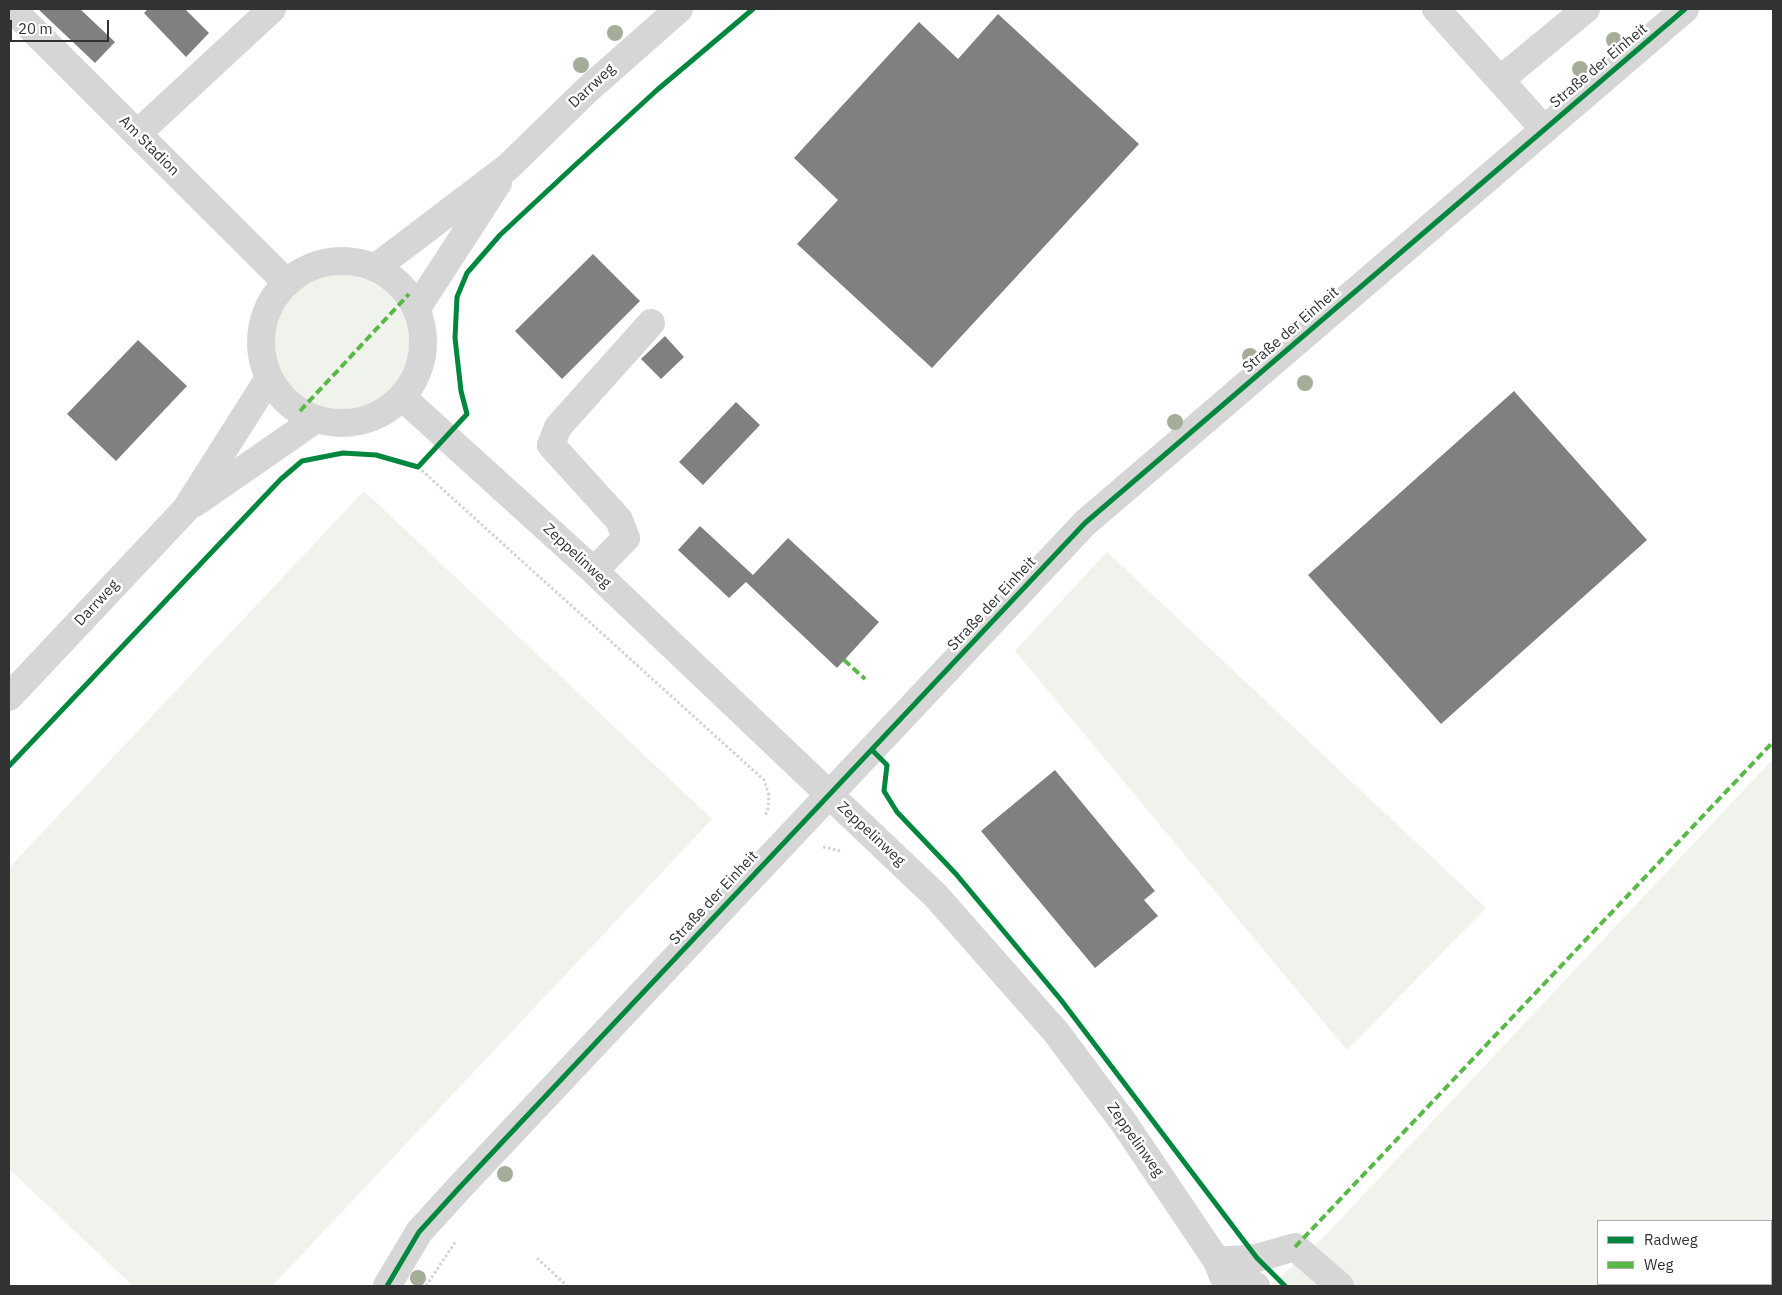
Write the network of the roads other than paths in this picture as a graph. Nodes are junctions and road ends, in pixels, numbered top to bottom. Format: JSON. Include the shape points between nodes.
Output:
{"nodes":[{"id":1,"x":12,"y":9,"type":"edge"},
{"id":2,"x":272,"y":9,"type":"edge"},
{"id":3,"x":679,"y":9,"type":"edge"},
{"id":4,"x":1436,"y":9,"type":"edge"},
{"id":5,"x":1586,"y":9,"type":"edge"},
{"id":6,"x":1685,"y":9,"type":"edge"},
{"id":7,"x":1500,"y":80,"type":"junction"},
{"id":8,"x":1544,"y":129,"type":"junction"},
{"id":9,"x":137,"y":134,"type":"junction"},
{"id":10,"x":508,"y":167,"type":"junction"},
{"id":11,"x":375,"y":268,"type":"junction"},
{"id":12,"x":287,"y":283,"type":"junction"},
{"id":13,"x":417,"y":308,"type":"junction"},
{"id":14,"x":651,"y":324,"type":"dead end"},
{"id":15,"x":269,"y":378,"type":"junction"},
{"id":16,"x":402,"y":397,"type":"junction"},
{"id":17,"x":316,"y":419,"type":"junction"},
{"id":18,"x":186,"y":509,"type":"junction"},
{"id":19,"x":594,"y":571,"type":"junction"},
{"id":20,"x":9,"y":697,"type":"edge"},
{"id":21,"x":829,"y":794,"type":"junction"},
{"id":22,"x":1217,"y":1261,"type":"junction"},
{"id":23,"x":387,"y":1286,"type":"edge"},
{"id":24,"x":1227,"y":1286,"type":"edge"},
{"id":25,"x":1256,"y":1286,"type":"edge"},
{"id":26,"x":1340,"y":1286,"type":"edge"}],
"edges":[{"from":1,"to":9,"type":"street","name":"Am Stadion"},
{"from":2,"to":9,"type":"street"},
{"from":3,"to":10,"type":"street","name":"Darrweg","via":[[586,91]]},
{"from":4,"to":7,"type":"street"},
{"from":5,"to":7,"type":"street"},
{"from":6,"to":8,"type":"street","name":"Straße der Einheit"},
{"from":7,"to":8,"type":"street"},
{"from":8,"to":21,"type":"street","name":"Straße der Einheit","via":[[1085,523]]},
{"from":9,"to":12,"type":"street","name":"Am Stadion"},
{"from":10,"to":11,"type":"street","name":"Darrweg"},
{"from":10,"to":13,"type":"street","name":"Darrweg"},
{"from":11,"to":12,"type":"street","via":[[353,262],[329,262],[306,270]]},
{"from":11,"to":13,"type":"street","via":[[406,290]]},
{"from":12,"to":15,"type":"street","via":[[271,303],[263,327],[262,353]]},
{"from":13,"to":16,"type":"street","via":[[422,325],[423,350],[416,375]]},
{"from":14,"to":19,"type":"street","via":[[558,427],[551,445],[619,520],[626,538]]},
{"from":15,"to":17,"type":"street","via":[[291,405]]},
{"from":15,"to":18,"type":"street","name":"Darrweg"},
{"from":16,"to":17,"type":"street","via":[[384,412],[362,421],[339,424]]},
{"from":16,"to":19,"type":"street","name":"Zeppelinweg"},
{"from":17,"to":18,"type":"street","name":"Darrweg"},
{"from":18,"to":20,"type":"street","name":"Darrweg"},
{"from":19,"to":21,"type":"street","name":"Zeppelinweg"},
{"from":21,"to":22,"type":"street","name":"Zeppelinweg","via":[[936,896],[1056,1032],[1124,1123]]},
{"from":21,"to":23,"type":"street","name":"Straße der Einheit","via":[[460,1187],[420,1232]]},
{"from":22,"to":24,"type":"street","name":"Zeppelinweg"},
{"from":22,"to":25,"type":"street","name":"Zeppelinweg"},
{"from":22,"to":26,"type":"street","via":[[1257,1258],[1295,1247]]}]}
